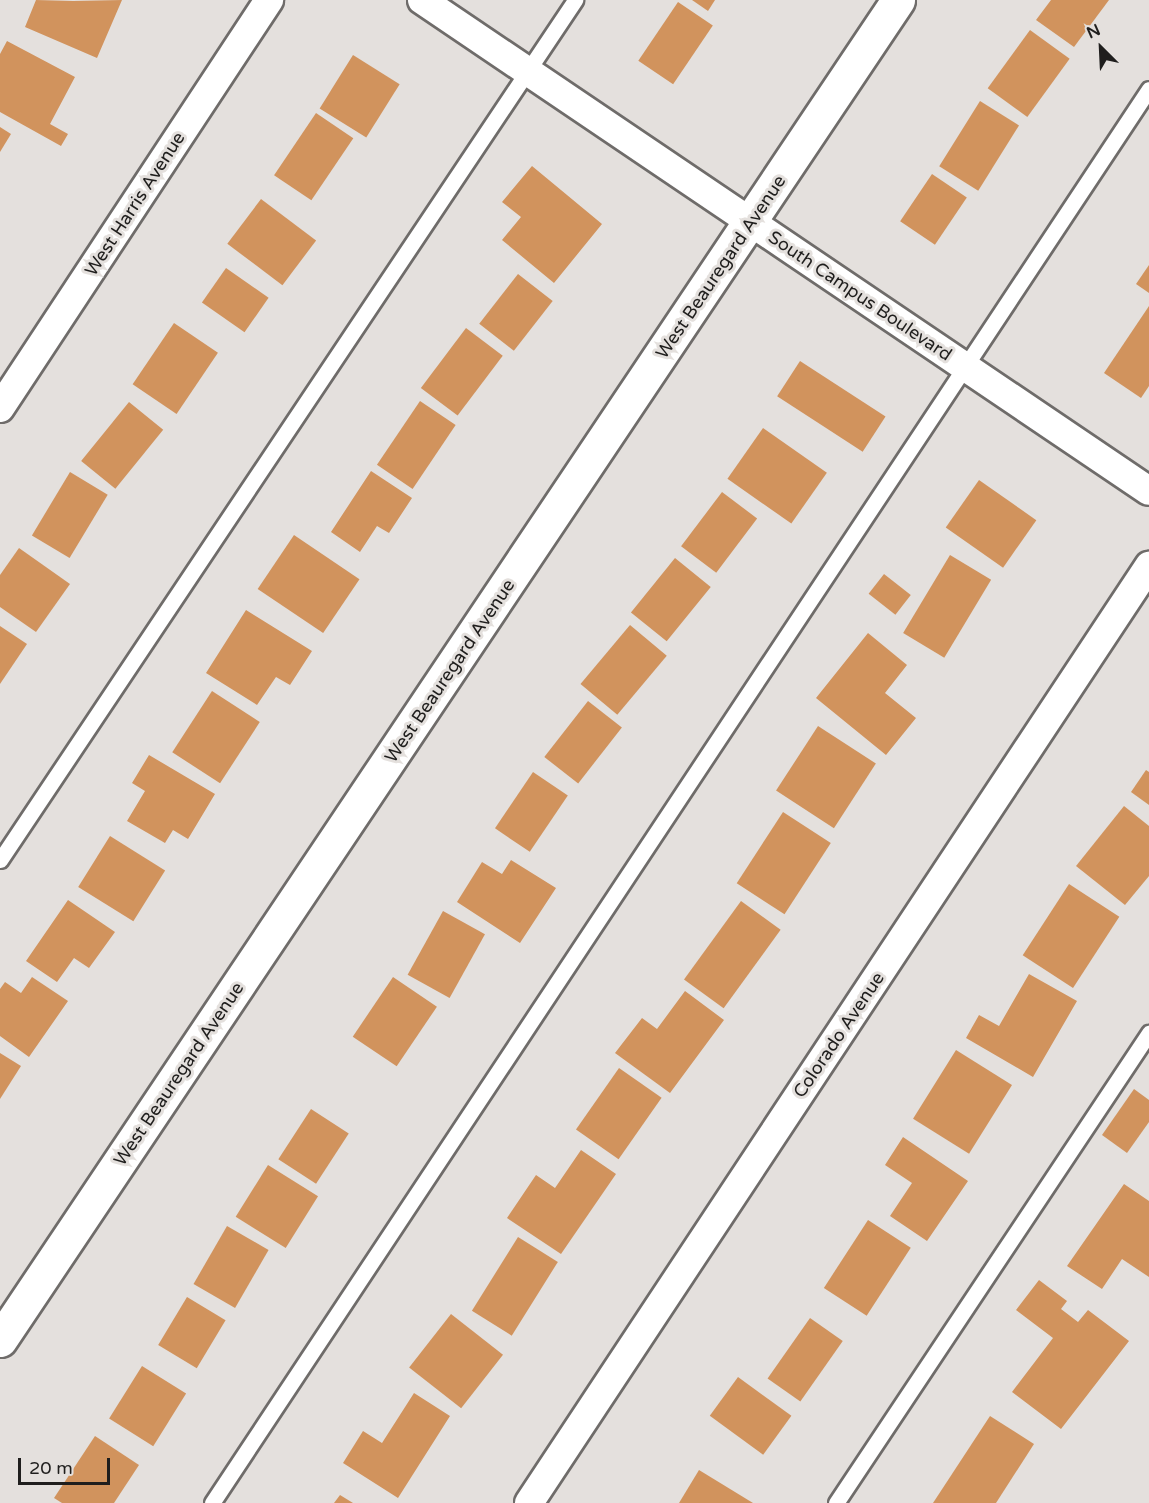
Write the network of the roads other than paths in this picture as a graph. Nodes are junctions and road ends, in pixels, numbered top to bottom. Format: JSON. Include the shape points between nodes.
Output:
{"nodes":[{"id":1,"x":269,"y":0,"type":"edge"},
{"id":2,"x":422,"y":0,"type":"edge"},
{"id":3,"x":575,"y":0,"type":"edge"},
{"id":4,"x":898,"y":0,"type":"edge"},
{"id":5,"x":527,"y":71,"type":"junction"},
{"id":6,"x":1149,"y":89,"type":"edge"},
{"id":7,"x":751,"y":223,"type":"junction"},
{"id":8,"x":965,"y":367,"type":"junction"},
{"id":9,"x":0,"y":408,"type":"edge"},
{"id":10,"x":1149,"y":491,"type":"edge"},
{"id":11,"x":1149,"y":566,"type":"edge"},
{"id":12,"x":0,"y":860,"type":"edge"},
{"id":13,"x":1149,"y":1033,"type":"edge"},
{"id":14,"x":0,"y":1340,"type":"edge"},
{"id":15,"x":212,"y":1503,"type":"edge"},
{"id":16,"x":529,"y":1503,"type":"edge"},
{"id":17,"x":836,"y":1503,"type":"edge"}],
"edges":[{"from":1,"to":9,"type":"street","name":"West Harris Avenue"},
{"from":2,"to":5,"type":"street","name":"South Campus Boulevard"},
{"from":3,"to":5,"type":"lane"},
{"from":4,"to":7,"type":"street","name":"West Beauregard Avenue"},
{"from":5,"to":7,"type":"street","name":"South Campus Boulevard"},
{"from":5,"to":12,"type":"lane"},
{"from":6,"to":8,"type":"lane"},
{"from":7,"to":8,"type":"street","name":"South Campus Boulevard"},
{"from":7,"to":14,"type":"street","name":"West Beauregard Avenue"},
{"from":8,"to":10,"type":"street","name":"South Campus Boulevard"},
{"from":8,"to":15,"type":"lane"},
{"from":11,"to":16,"type":"street","name":"Colorado Avenue"},
{"from":13,"to":17,"type":"lane"}]}
